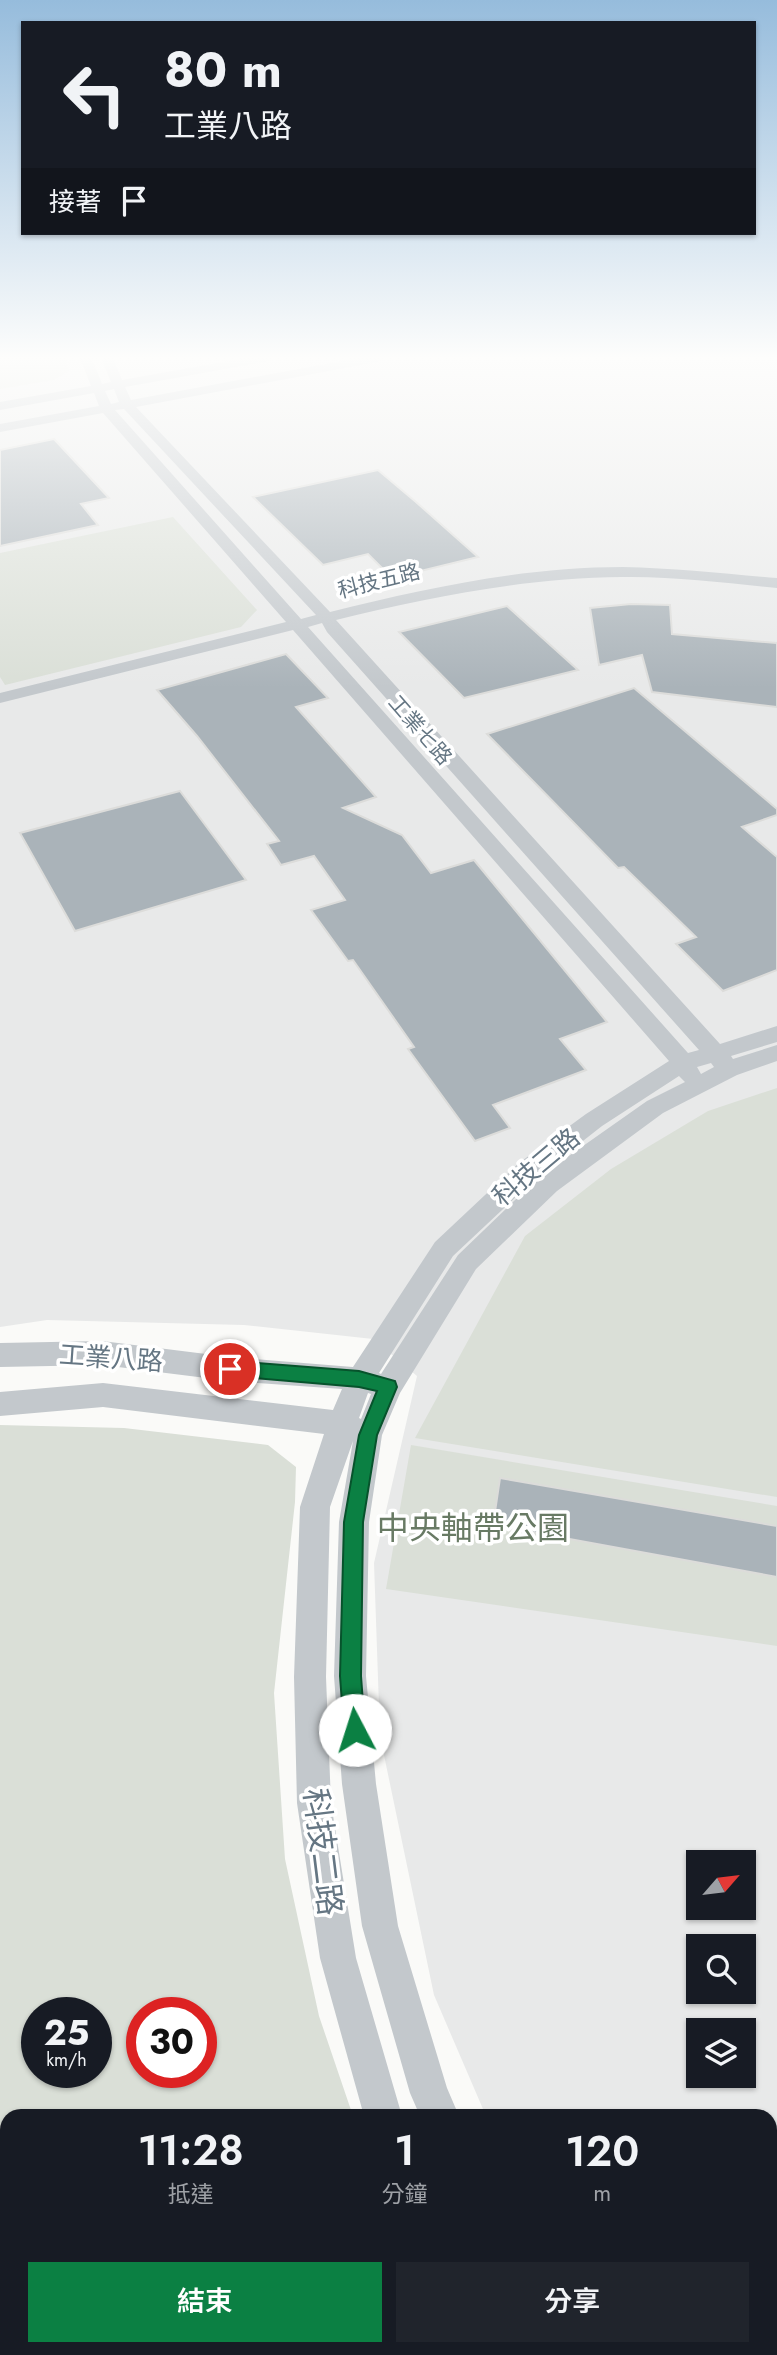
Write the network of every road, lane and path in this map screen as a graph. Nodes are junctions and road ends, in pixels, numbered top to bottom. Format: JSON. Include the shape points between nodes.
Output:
{"nodes":[{"id":1,"x":163,"y":468,"type":"edge"},
{"id":2,"x":190,"y":468,"type":"edge"},
{"id":3,"x":777,"y":583,"type":"edge"},
{"id":4,"x":777,"y":597,"type":"edge"},
{"id":5,"x":329,"y":623,"type":"junction"},
{"id":6,"x":300,"y":629,"type":"junction"},
{"id":7,"x":0,"y":698,"type":"edge"},
{"id":8,"x":0,"y":709,"type":"edge"},
{"id":9,"x":777,"y":1034,"type":"edge"},
{"id":10,"x":777,"y":1053,"type":"edge"},
{"id":11,"x":722,"y":1061,"type":"junction"},
{"id":12,"x":683,"y":1063,"type":"junction"},
{"id":13,"x":695,"y":1086,"type":"junction"},
{"id":14,"x":0,"y":1355,"type":"edge"},
{"id":15,"x":374,"y":1383,"type":"junction"},
{"id":16,"x":0,"y":1404,"type":"edge"},
{"id":17,"x":355,"y":1429,"type":"junction"},
{"id":18,"x":381,"y":2109,"type":"edge"},
{"id":19,"x":436,"y":2109,"type":"edge"}],
"edges":[{"from":1,"to":6,"type":"street","name":"工業七路"},
{"from":2,"to":5,"type":"street","name":"工業七路"},
{"from":3,"to":5,"type":"street","name":"科技五路","via":[[622,572],[533,578],[429,592]]},
{"from":4,"to":5,"type":"street","name":"科技五路","via":[[693,588],[538,589]]},
{"from":5,"to":6,"type":"street","name":"科技五路"},
{"from":5,"to":11,"type":"street","name":"工業七路"},
{"from":6,"to":7,"type":"street","name":"科技五路"},
{"from":6,"to":8,"type":"street","name":"科技五路"},
{"from":6,"to":12,"type":"street","name":"工業七路"},
{"from":9,"to":11,"type":"street","name":"科技三路"},
{"from":10,"to":11,"type":"street","name":"科技三路"},
{"from":11,"to":12,"type":"street","name":"科技三路"},
{"from":11,"to":13,"type":"street","name":"科技三路"},
{"from":12,"to":13,"type":"street","name":"工業七路"},
{"from":12,"to":15,"type":"street","name":"科技三路","via":[[527,1170],[444,1249]]},
{"from":13,"to":15,"type":"street","name":"科技三路","via":[[612,1135],[548,1184],[467,1262]]},
{"from":14,"to":15,"type":"street","name":"工業八路","via":[[102,1353]]},
{"from":15,"to":17,"type":"street","name":"科技二路"},
{"from":16,"to":17,"type":"street","name":"工業八路","via":[[103,1395]]},
{"from":17,"to":18,"type":"street","name":"科技二路","via":[[315,1507],[310,1677],[314,1803],[338,1958]]},
{"from":17,"to":19,"type":"street","name":"科技二路","via":[[350,1676],[359,1784],[380,1926]]}]}
